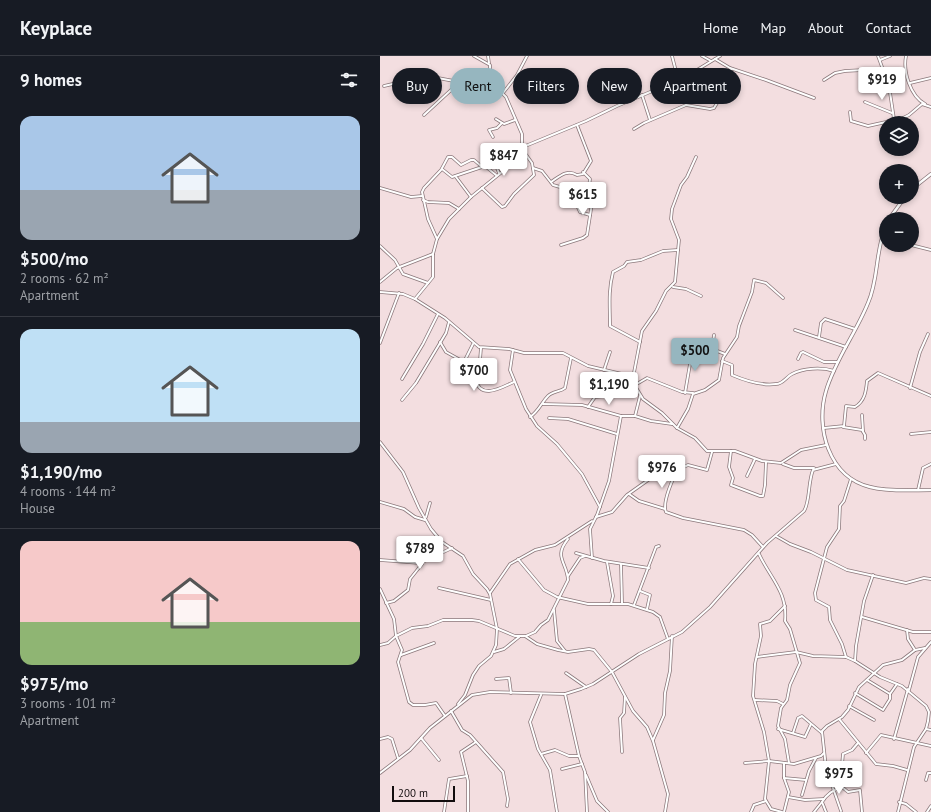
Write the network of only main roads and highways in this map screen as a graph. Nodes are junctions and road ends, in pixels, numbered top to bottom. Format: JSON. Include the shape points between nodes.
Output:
{"nodes":[{"id":1,"x":931,"y":174,"type":"edge"},
{"id":2,"x":919,"y":183,"type":"edge"},
{"id":3,"x":880,"y":252,"type":"edge"},
{"id":4,"x":931,"y":490,"type":"edge"}],
"edges":[{"from":1,"to":2,"type":"main road"},
{"from":3,"to":4,"type":"main road","via":[[872,294],[838,362],[824,399],[826,445],[836,464],[851,479],[871,488]]}]}
